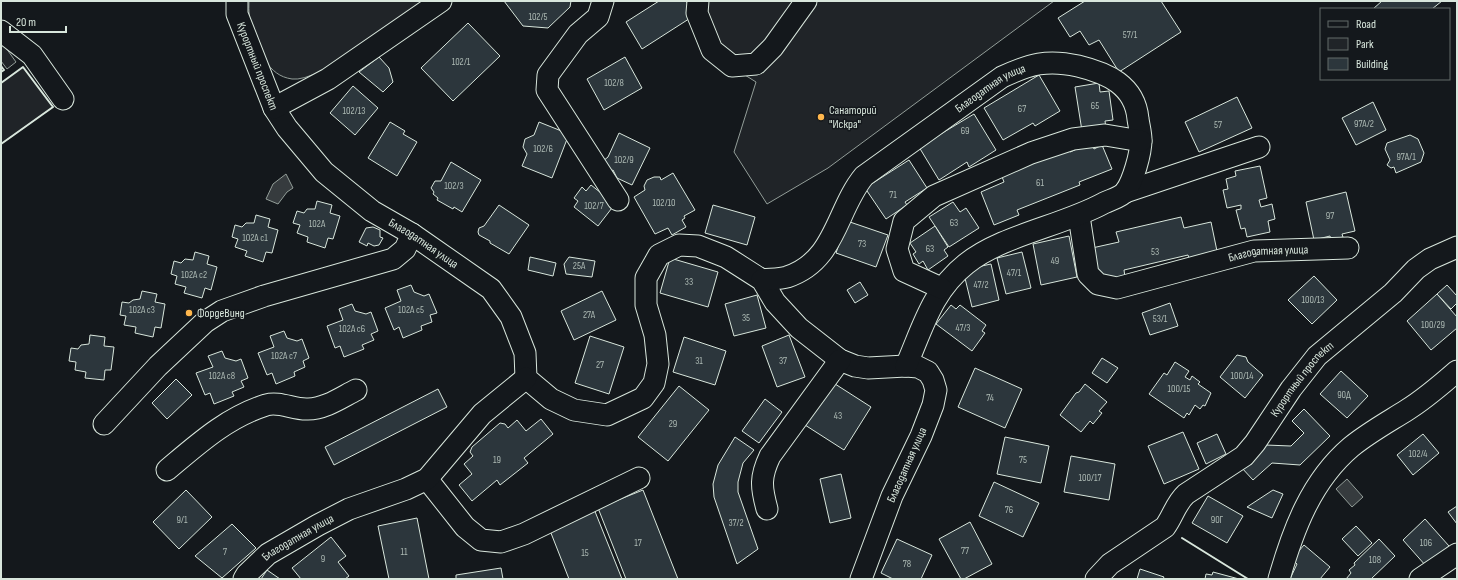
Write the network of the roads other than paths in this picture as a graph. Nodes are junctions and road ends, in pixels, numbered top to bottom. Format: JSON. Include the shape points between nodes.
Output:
{"nodes":[{"id":1,"x":237,"y":1,"type":"edge"},
{"id":2,"x":441,"y":1,"type":"edge"},
{"id":3,"x":603,"y":1,"type":"edge"},
{"id":4,"x":698,"y":1,"type":"edge"},
{"id":5,"x":806,"y":1,"type":"edge"},
{"id":6,"x":1,"y":30,"type":"edge"},
{"id":7,"x":63,"y":99,"type":"dead end"},
{"id":8,"x":274,"y":108,"type":"junction"},
{"id":9,"x":287,"y":128,"type":"joint"},
{"id":10,"x":1141,"y":141,"type":"junction"},
{"id":11,"x":1259,"y":147,"type":"dead end"},
{"id":12,"x":1125,"y":192,"type":"junction"},
{"id":13,"x":618,"y":200,"type":"dead end"},
{"id":14,"x":1079,"y":216,"type":"junction"},
{"id":15,"x":412,"y":234,"type":"junction"},
{"id":16,"x":1457,"y":247,"type":"edge"},
{"id":17,"x":1348,"y":248,"type":"dead end"},
{"id":18,"x":762,"y":280,"type":"junction"},
{"id":19,"x":941,"y":288,"type":"junction"},
{"id":20,"x":840,"y":360,"type":"junction"},
{"id":21,"x":906,"y":366,"type":"junction"},
{"id":22,"x":1457,"y":371,"type":"edge"},
{"id":23,"x":526,"y":378,"type":"junction"},
{"id":24,"x":356,"y":390,"type":"dead end"},
{"id":25,"x":104,"y":424,"type":"dead end"},
{"id":26,"x":167,"y":470,"type":"dead end"},
{"id":27,"x":639,"y":478,"type":"dead end"},
{"id":28,"x":427,"y":479,"type":"junction"},
{"id":29,"x":766,"y":509,"type":"dead end"},
{"id":30,"x":1457,"y":554,"type":"edge"},
{"id":31,"x":244,"y":579,"type":"edge"},
{"id":32,"x":862,"y":579,"type":"edge"},
{"id":33,"x":1096,"y":579,"type":"edge"},
{"id":34,"x":1279,"y":579,"type":"edge"},
{"id":35,"x":1420,"y":579,"type":"edge"}],
"edges":[{"from":1,"to":8,"type":"street","name":"Курортный проспект","via":[[237,14]]},
{"from":2,"to":8,"type":"street","via":[[328,80]]},
{"from":3,"to":13,"type":"street","via":[[598,17],[578,34],[548,75],[547,90]]},
{"from":4,"to":5,"type":"street","via":[[697,13],[712,50],[732,66],[756,64],[773,47]]},
{"from":6,"to":7,"type":"street","via":[[32,55]]},
{"from":8,"to":9,"type":"street","name":"Курортный проспект"},
{"from":9,"to":15,"type":"street","name":"Благодатная улица","via":[[324,172],[372,211]]},
{"from":10,"to":12,"type":"street","name":"Благодатная улица","via":[[1134,172]]},
{"from":10,"to":18,"type":"street","name":"Благодатная улица","via":[[1138,115],[1129,92],[1114,79],[1099,71],[1060,62],[1040,63],[1023,68],[1002,77],[864,176],[854,188],[826,247],[813,262],[787,277]]},
{"from":10,"to":19,"type":"street","via":[[1104,135],[1073,139],[1031,153],[934,196],[904,221],[897,250],[904,271]]},
{"from":11,"to":12,"type":"street"},
{"from":12,"to":14,"type":"street"},
{"from":14,"to":17,"type":"street","name":"Благодатная улица","via":[[1088,274],[1098,284],[1117,288],[1254,250]]},
{"from":14,"to":19,"type":"street","via":[[980,254],[965,264]]},
{"from":15,"to":23,"type":"street","name":"Благодатная улица","via":[[491,289],[512,317],[525,353]]},
{"from":15,"to":25,"type":"street","via":[[405,249],[393,259],[264,296],[222,311],[205,322],[158,366]]},
{"from":16,"to":33,"type":"street","name":"Курортный проспект","via":[[1430,259],[1416,269],[1392,293],[1317,356],[1290,389],[1244,456],[1186,494],[1179,500],[1165,527],[1110,564]]},
{"from":18,"to":20,"type":"street","name":"Благодатная улица","via":[[775,302],[798,328]]},
{"from":18,"to":23,"type":"street","name":"Благодатная улица","via":[[726,257],[698,246],[679,246],[659,255],[646,278],[646,305],[655,335],[658,364],[654,383],[643,398],[627,407],[607,415],[574,410],[550,400]]},
{"from":19,"to":21,"type":"street"},
{"from":20,"to":21,"type":"street","name":"Благодатная улица","via":[[868,368]]},
{"from":20,"to":29,"type":"street","via":[[770,456],[762,472],[761,487]]},
{"from":21,"to":32,"type":"street","name":"Благодатная улица","via":[[918,367],[928,372],[934,380],[936,390],[933,406],[892,496]]},
{"from":22,"to":34,"type":"street","via":[[1439,388],[1351,447],[1328,470],[1308,500]]},
{"from":23,"to":28,"type":"street","name":"Благодатная улица","via":[[482,414]]},
{"from":24,"to":26,"type":"street","via":[[321,407],[308,409],[278,404],[266,405],[219,426]]},
{"from":27,"to":28,"type":"street","via":[[524,534],[501,542],[481,540],[465,527]]},
{"from":28,"to":31,"type":"street","name":"Благодатная улица","via":[[318,524],[268,554]]},
{"from":30,"to":35,"type":"street"}]}
